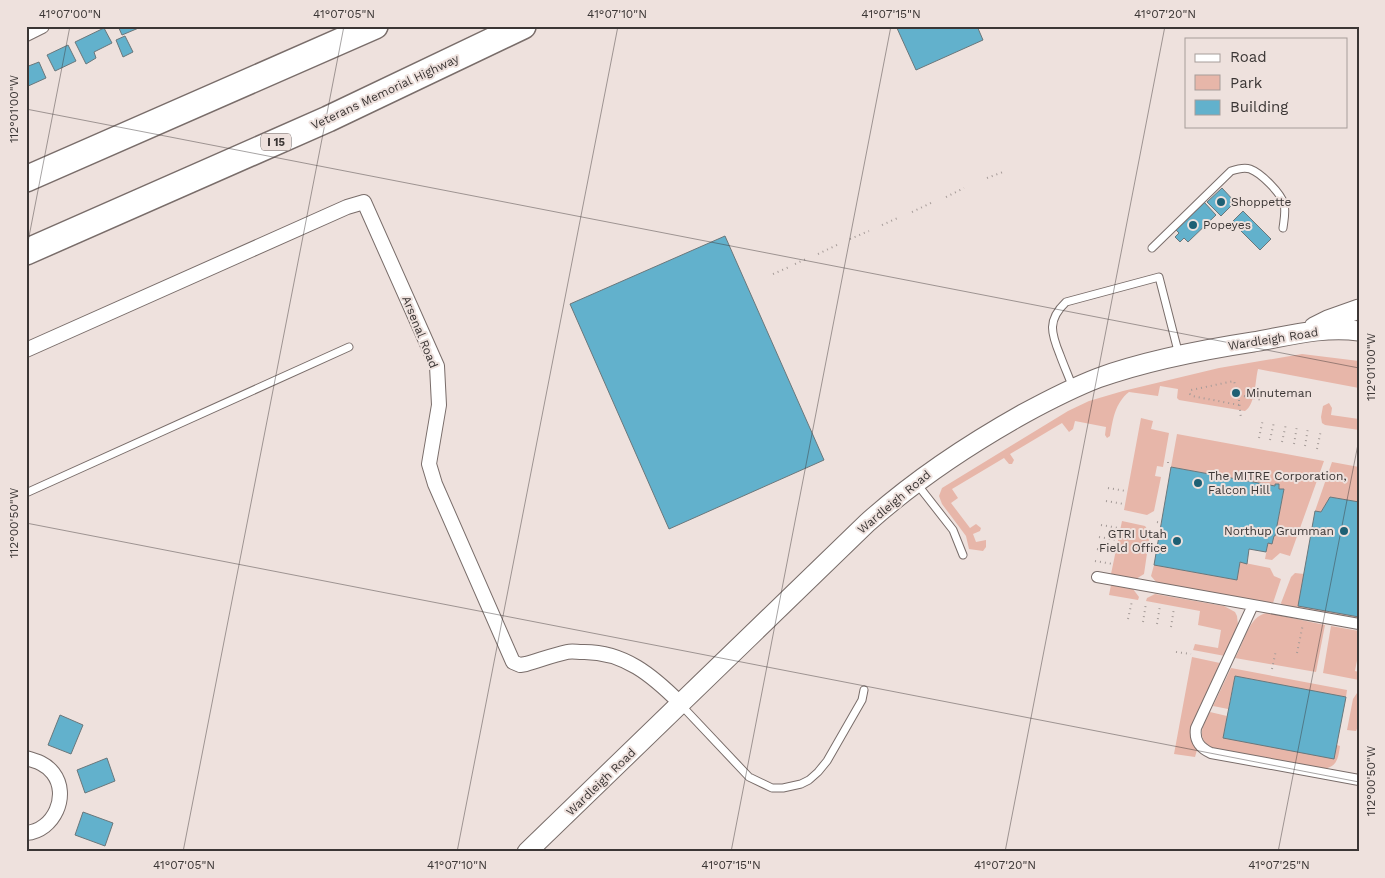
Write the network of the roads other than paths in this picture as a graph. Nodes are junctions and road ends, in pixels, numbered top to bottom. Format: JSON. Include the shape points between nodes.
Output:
{"nodes":[{"id":1,"x":42,"y":26,"type":"edge"},
{"id":2,"x":375,"y":26,"type":"edge"},
{"id":3,"x":523,"y":26,"type":"edge"},
{"id":4,"x":26,"y":34,"type":"edge"},
{"id":5,"x":26,"y":179,"type":"edge"},
{"id":6,"x":1283,"y":228,"type":"dead end"},
{"id":7,"x":1152,"y":248,"type":"dead end"},
{"id":8,"x":26,"y":252,"type":"edge"},
{"id":9,"x":1359,"y":309,"type":"edge"},
{"id":10,"x":1359,"y":331,"type":"edge"},
{"id":11,"x":1304,"y":332,"type":"junction"},
{"id":12,"x":348,"y":347,"type":"dead end"},
{"id":13,"x":26,"y":350,"type":"edge"},
{"id":14,"x":1179,"y":356,"type":"junction"},
{"id":15,"x":1073,"y":388,"type":"junction"},
{"id":16,"x":915,"y":482,"type":"junction"},
{"id":17,"x":26,"y":493,"type":"edge"},
{"id":18,"x":963,"y":555,"type":"dead end"},
{"id":19,"x":1097,"y":577,"type":"dead end"},
{"id":20,"x":1253,"y":605,"type":"junction"},
{"id":21,"x":1359,"y":624,"type":"edge"},
{"id":22,"x":864,"y":690,"type":"dead end"},
{"id":23,"x":681,"y":704,"type":"junction"},
{"id":24,"x":26,"y":758,"type":"edge"},
{"id":25,"x":1359,"y":780,"type":"edge"},
{"id":26,"x":26,"y":833,"type":"edge"},
{"id":27,"x":527,"y":852,"type":"edge"}],
"edges":[{"from":1,"to":4,"type":"street"},
{"from":2,"to":5,"type":"highway"},
{"from":3,"to":8,"type":"highway","name":"Veterans Memorial Highway","number":"I 15","via":[[328,119]]},
{"from":6,"to":7,"type":"lane","via":[[1283,201],[1276,191],[1258,173],[1246,168],[1237,169],[1231,171]]},
{"from":9,"to":11,"type":"main road"},
{"from":10,"to":11,"type":"main road","name":"Wardleigh Road"},
{"from":11,"to":14,"type":"main road","name":"Wardleigh Road"},
{"from":12,"to":17,"type":"lane"},
{"from":13,"to":23,"type":"street","name":"Arsenal Road","via":[[364,202],[437,366],[439,405],[428,464],[513,662],[520,665],[569,652],[597,652],[627,661],[642,670]]},
{"from":14,"to":15,"type":"main road","name":"Wardleigh Road","via":[[1117,372]]},
{"from":14,"to":15,"type":"lane","via":[[1159,277],[1066,302],[1054,318],[1052,336]]},
{"from":15,"to":16,"type":"main road","name":"Wardleigh Road","via":[[998,428]]},
{"from":16,"to":18,"type":"lane","via":[[953,530]]},
{"from":16,"to":23,"type":"main road","name":"Wardleigh Road","via":[[853,536]]},
{"from":19,"to":20,"type":"street"},
{"from":20,"to":21,"type":"street"},
{"from":20,"to":25,"type":"street","via":[[1196,728],[1198,744],[1211,753]]},
{"from":22,"to":23,"type":"lane","via":[[862,700],[827,761],[809,780],[783,788],[772,788],[748,777]]},
{"from":23,"to":27,"type":"main road","name":"Wardleigh Road"},
{"from":24,"to":26,"type":"street","via":[[43,763],[54,774],[60,790],[53,818],[44,827]]}]}
